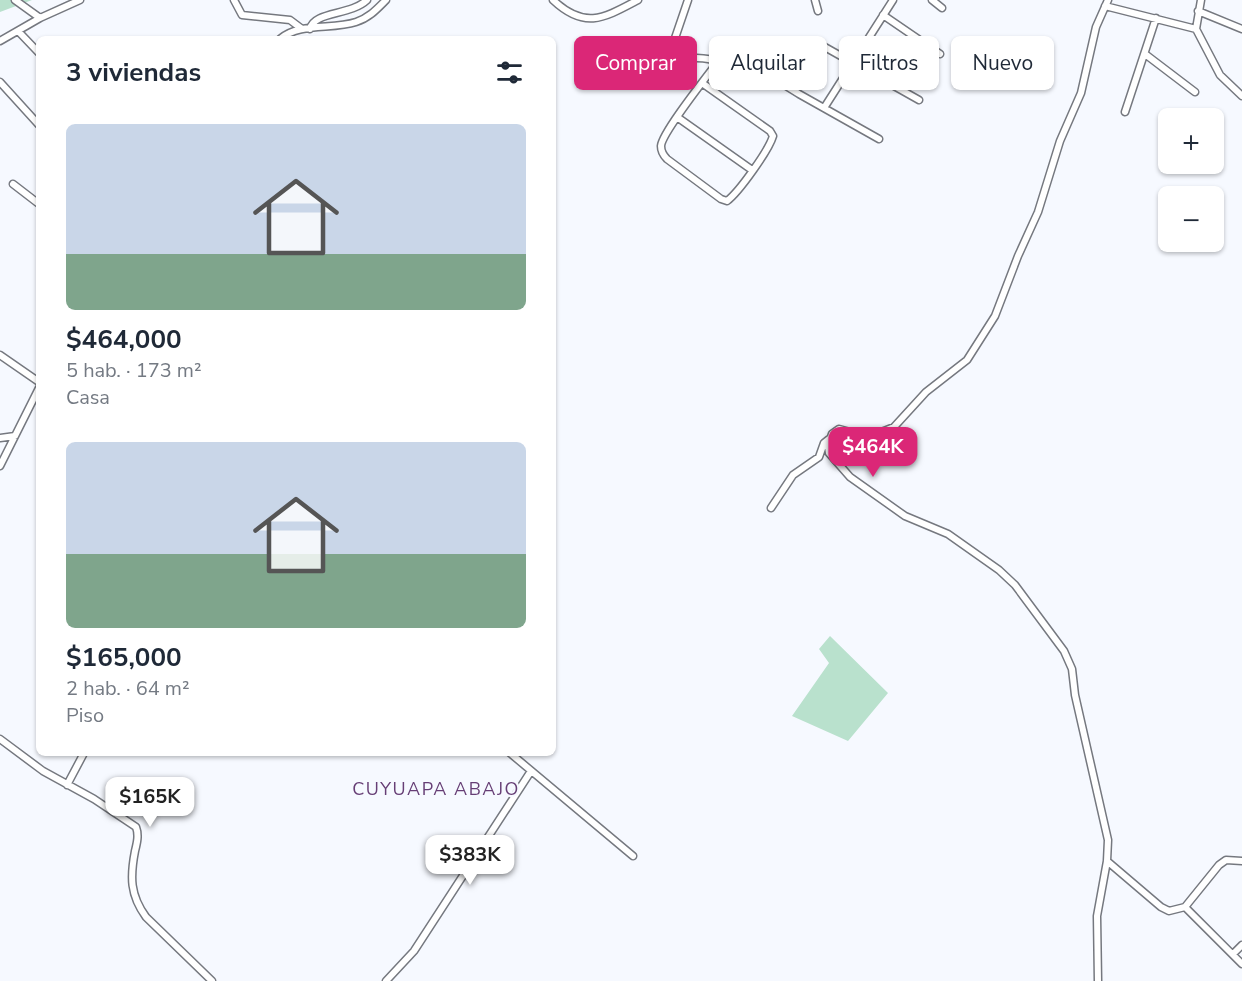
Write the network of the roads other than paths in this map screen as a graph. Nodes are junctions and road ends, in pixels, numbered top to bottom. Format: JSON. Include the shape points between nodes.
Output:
{"nodes":[{"id":1,"x":15,"y":0,"type":"edge"},
{"id":2,"x":78,"y":0,"type":"edge"},
{"id":3,"x":234,"y":0,"type":"edge"},
{"id":4,"x":367,"y":0,"type":"edge"},
{"id":5,"x":386,"y":0,"type":"edge"},
{"id":6,"x":553,"y":0,"type":"edge"},
{"id":7,"x":638,"y":0,"type":"edge"},
{"id":8,"x":688,"y":0,"type":"edge"},
{"id":9,"x":815,"y":0,"type":"edge"},
{"id":10,"x":893,"y":0,"type":"edge"},
{"id":11,"x":932,"y":0,"type":"edge"},
{"id":12,"x":1201,"y":0,"type":"edge"},
{"id":13,"x":1106,"y":3,"type":"edge"},
{"id":14,"x":942,"y":8,"type":"dead end"},
{"id":15,"x":818,"y":10,"type":"dead end"},
{"id":16,"x":1198,"y":11,"type":"junction"},
{"id":17,"x":883,"y":15,"type":"junction"},
{"id":18,"x":40,"y":18,"type":"junction"},
{"id":19,"x":1156,"y":18,"type":"junction"},
{"id":20,"x":302,"y":29,"type":"junction"},
{"id":21,"x":310,"y":29,"type":"junction"},
{"id":22,"x":1196,"y":29,"type":"junction"},
{"id":23,"x":1242,"y":29,"type":"edge"},
{"id":24,"x":18,"y":30,"type":"junction"},
{"id":25,"x":283,"y":36,"type":"edge"},
{"id":26,"x":870,"y":36,"type":"edge"},
{"id":27,"x":913,"y":36,"type":"edge"},
{"id":28,"x":0,"y":41,"type":"edge"},
{"id":29,"x":36,"y":50,"type":"edge"},
{"id":30,"x":1145,"y":54,"type":"junction"},
{"id":31,"x":709,"y":59,"type":"edge"},
{"id":32,"x":709,"y":74,"type":"edge"},
{"id":33,"x":0,"y":82,"type":"edge"},
{"id":34,"x":702,"y":84,"type":"junction"},
{"id":35,"x":839,"y":85,"type":"edge"},
{"id":36,"x":794,"y":90,"type":"edge"},
{"id":37,"x":901,"y":90,"type":"edge"},
{"id":38,"x":1195,"y":92,"type":"dead end"},
{"id":39,"x":1242,"y":96,"type":"edge"},
{"id":40,"x":919,"y":100,"type":"dead end"},
{"id":41,"x":824,"y":108,"type":"junction"},
{"id":42,"x":1125,"y":112,"type":"dead end"},
{"id":43,"x":677,"y":117,"type":"junction"},
{"id":44,"x":36,"y":122,"type":"edge"},
{"id":45,"x":879,"y":139,"type":"dead end"},
{"id":46,"x":752,"y":170,"type":"junction"},
{"id":47,"x":13,"y":184,"type":"dead end"},
{"id":48,"x":36,"y":202,"type":"edge"},
{"id":49,"x":0,"y":355,"type":"edge"},
{"id":50,"x":36,"y":380,"type":"edge"},
{"id":51,"x":36,"y":394,"type":"edge"},
{"id":52,"x":15,"y":436,"type":"junction"},
{"id":53,"x":0,"y":438,"type":"edge"},
{"id":54,"x":830,"y":439,"type":"junction"},
{"id":55,"x":0,"y":466,"type":"edge"},
{"id":56,"x":771,"y":508,"type":"dead end"},
{"id":57,"x":0,"y":739,"type":"edge"},
{"id":58,"x":82,"y":756,"type":"edge"},
{"id":59,"x":514,"y":756,"type":"edge"},
{"id":60,"x":531,"y":771,"type":"junction"},
{"id":61,"x":67,"y":784,"type":"junction"},
{"id":62,"x":633,"y":856,"type":"dead end"},
{"id":63,"x":1107,"y":861,"type":"junction"},
{"id":64,"x":1242,"y":861,"type":"edge"},
{"id":65,"x":1185,"y":907,"type":"junction"},
{"id":66,"x":1242,"y":945,"type":"edge"},
{"id":67,"x":1233,"y":954,"type":"junction"},
{"id":68,"x":1242,"y":964,"type":"edge"},
{"id":69,"x":212,"y":981,"type":"edge"},
{"id":70,"x":386,"y":981,"type":"edge"},
{"id":71,"x":1098,"y":981,"type":"edge"}],
"edges":[{"from":1,"to":18,"type":"street"},
{"from":2,"to":18,"type":"street"},
{"from":3,"to":20,"type":"street","via":[[242,15],[290,20]]},
{"from":4,"to":21,"type":"street","via":[[354,9],[318,17]]},
{"from":5,"to":21,"type":"street","via":[[356,22]]},
{"from":6,"to":7,"type":"street","via":[[569,14],[590,19],[614,13]]},
{"from":8,"to":31,"type":"street","via":[[674,51],[683,57]]},
{"from":9,"to":15,"type":"street"},
{"from":10,"to":17,"type":"street"},
{"from":11,"to":14,"type":"street"},
{"from":12,"to":16,"type":"street"},
{"from":13,"to":19,"type":"street"},
{"from":13,"to":54,"type":"street","via":[[1096,27],[1081,93],[995,316],[967,360],[926,392],[894,427],[869,437],[839,429]]},
{"from":16,"to":22,"type":"street"},
{"from":16,"to":23,"type":"street"},
{"from":17,"to":26,"type":"street"},
{"from":17,"to":27,"type":"street"},
{"from":18,"to":24,"type":"street"},
{"from":19,"to":22,"type":"street"},
{"from":19,"to":30,"type":"street"},
{"from":20,"to":21,"type":"street"},
{"from":20,"to":25,"type":"street"},
{"from":22,"to":39,"type":"street","via":[[1220,75]]},
{"from":24,"to":28,"type":"street"},
{"from":24,"to":29,"type":"street"},
{"from":30,"to":38,"type":"street"},
{"from":30,"to":42,"type":"street"},
{"from":32,"to":34,"type":"street"},
{"from":33,"to":44,"type":"street"},
{"from":34,"to":43,"type":"street"},
{"from":34,"to":46,"type":"street","via":[[773,136]]},
{"from":35,"to":41,"type":"street"},
{"from":36,"to":41,"type":"street"},
{"from":37,"to":40,"type":"street"},
{"from":41,"to":45,"type":"street"},
{"from":43,"to":46,"type":"street"},
{"from":43,"to":46,"type":"street","via":[[664,137],[662,153],[721,199],[727,201],[732,197]]},
{"from":47,"to":48,"type":"street"},
{"from":49,"to":50,"type":"street"},
{"from":51,"to":52,"type":"street"},
{"from":52,"to":53,"type":"street"},
{"from":52,"to":55,"type":"street"},
{"from":54,"to":56,"type":"street","via":[[824,443],[819,457],[793,475]]},
{"from":54,"to":63,"type":"street","via":[[832,458],[857,483],[905,516],[960,541],[1008,578],[1064,651],[1072,669],[1107,834]]},
{"from":57,"to":61,"type":"street"},
{"from":58,"to":61,"type":"street"},
{"from":59,"to":60,"type":"street"},
{"from":60,"to":62,"type":"street"},
{"from":60,"to":70,"type":"street","via":[[414,951]]},
{"from":61,"to":69,"type":"street","via":[[136,827],[131,882],[139,908]]},
{"from":63,"to":65,"type":"street","via":[[1161,907],[1169,911]]},
{"from":63,"to":71,"type":"street","via":[[1097,916]]},
{"from":64,"to":65,"type":"street","via":[[1226,860],[1219,865]]},
{"from":65,"to":67,"type":"street"},
{"from":66,"to":67,"type":"street"},
{"from":67,"to":68,"type":"street"}]}
